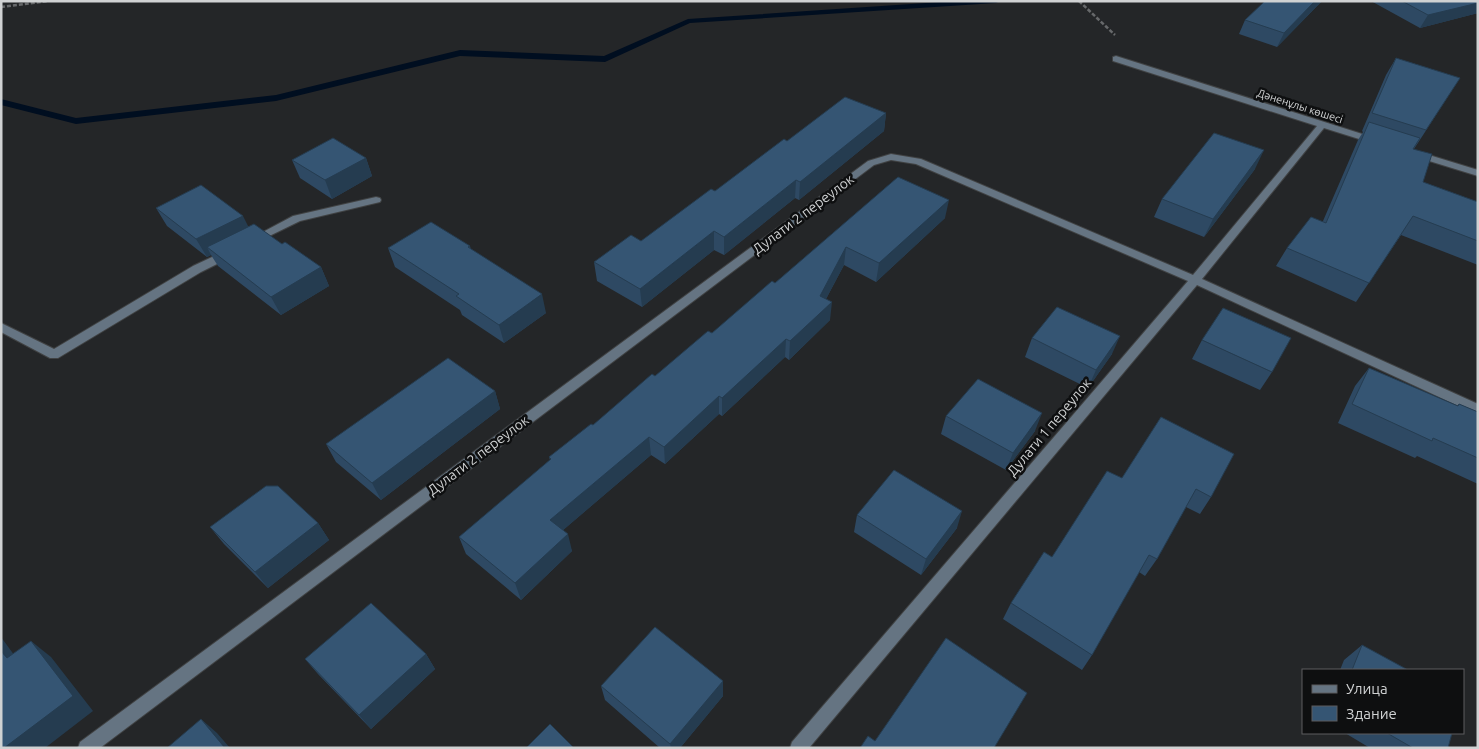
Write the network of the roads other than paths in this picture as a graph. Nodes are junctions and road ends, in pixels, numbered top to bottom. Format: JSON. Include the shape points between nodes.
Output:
{"nodes":[{"id":1,"x":1116,"y":58,"type":"dead end"},
{"id":2,"x":1322,"y":125,"type":"junction"},
{"id":3,"x":1386,"y":145,"type":"edge"},
{"id":4,"x":1404,"y":150,"type":"edge"},
{"id":5,"x":1478,"y":173,"type":"edge"},
{"id":6,"x":376,"y":200,"type":"dead end"},
{"id":7,"x":1195,"y":280,"type":"junction"},
{"id":8,"x":1,"y":327,"type":"edge"},
{"id":9,"x":1478,"y":410,"type":"edge"},
{"id":10,"x":86,"y":748,"type":"edge"},
{"id":11,"x":798,"y":748,"type":"edge"}],
"edges":[{"from":1,"to":2,"type":"street","name":"Дәненұлы көшесі"},
{"from":2,"to":3,"type":"street","name":"Дәненұлы көшесі"},
{"from":2,"to":7,"type":"street","name":"Дулати 1 переулок"},
{"from":4,"to":5,"type":"street"},
{"from":6,"to":8,"type":"street","via":[[297,218],[197,269],[54,355]]},
{"from":7,"to":9,"type":"street"},
{"from":7,"to":10,"type":"street","name":"Дулати 2 переулок","via":[[918,161],[892,157],[870,163]]},
{"from":7,"to":11,"type":"street","name":"Дулати 1 переулок"}]}
